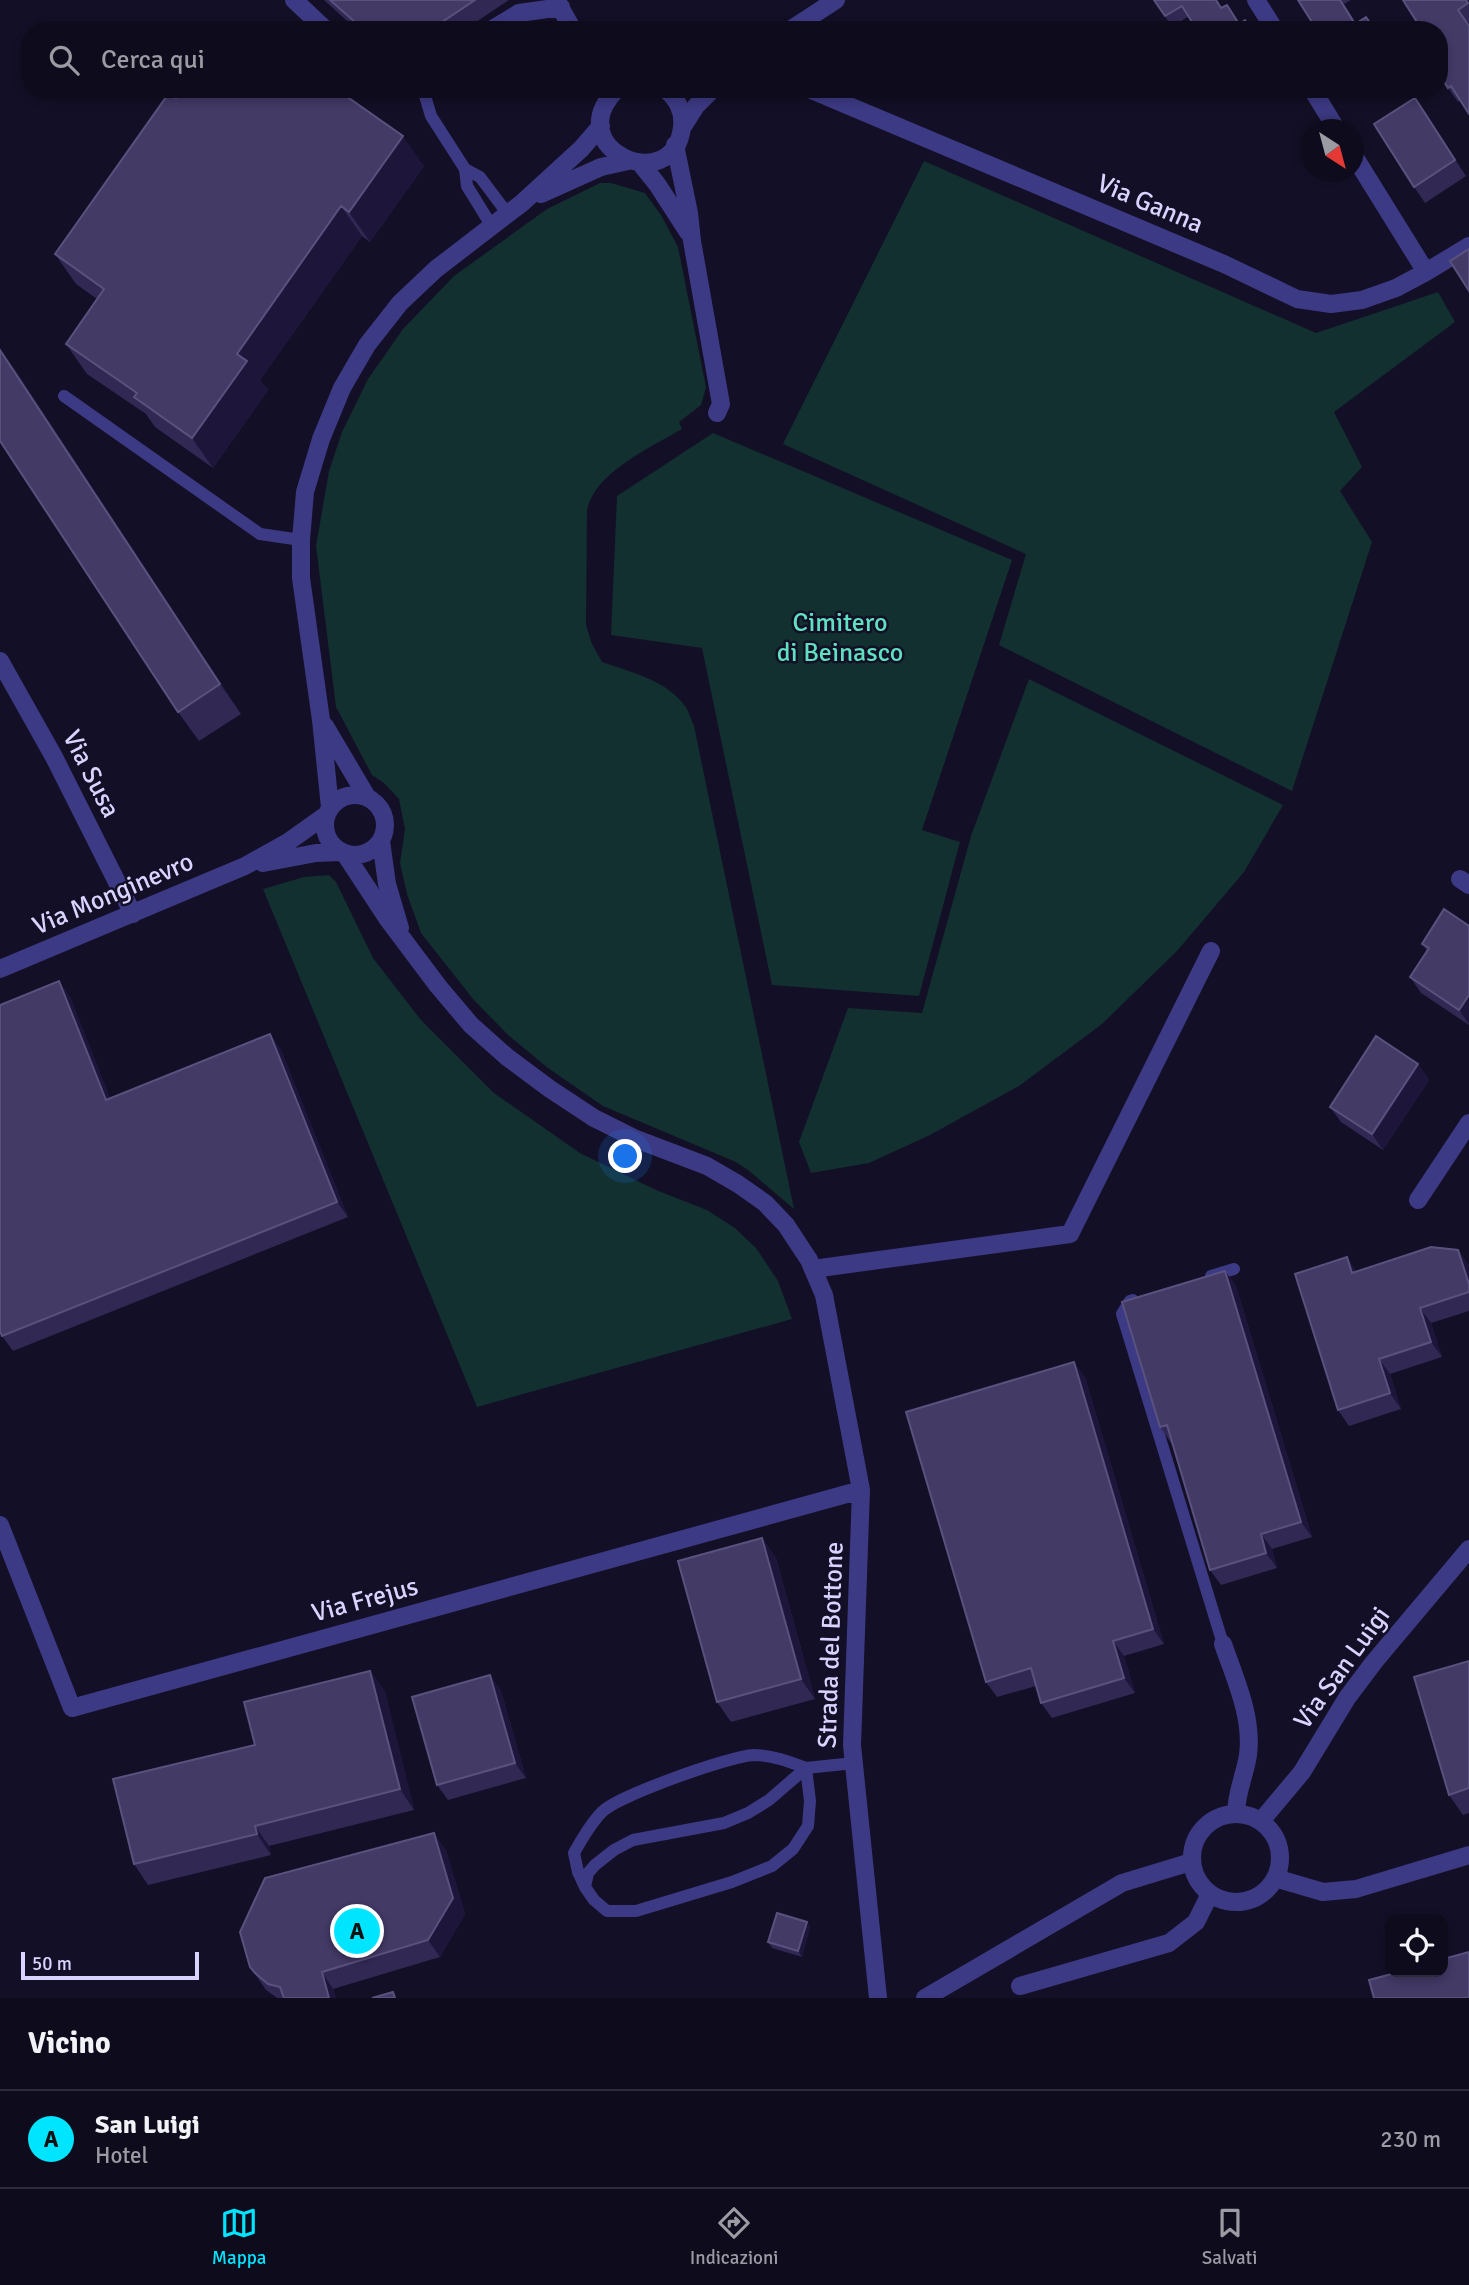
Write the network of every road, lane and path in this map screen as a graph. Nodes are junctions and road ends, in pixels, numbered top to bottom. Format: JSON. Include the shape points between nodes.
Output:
{"nodes":[{"id":1,"x":294,"y":0,"type":"edge"},
{"id":2,"x":836,"y":0,"type":"edge"},
{"id":3,"x":1256,"y":0,"type":"edge"},
{"id":4,"x":567,"y":17,"type":"edge"},
{"id":5,"x":317,"y":21,"type":"edge"},
{"id":6,"x":506,"y":21,"type":"edge"},
{"id":7,"x":804,"y":21,"type":"edge"},
{"id":8,"x":1269,"y":21,"type":"edge"},
{"id":9,"x":426,"y":98,"type":"edge"},
{"id":10,"x":599,"y":98,"type":"edge"},
{"id":11,"x":609,"y":98,"type":"edge"},
{"id":12,"x":673,"y":98,"type":"edge"},
{"id":13,"x":704,"y":98,"type":"edge"},
{"id":14,"x":830,"y":98,"type":"edge"},
{"id":15,"x":1317,"y":98,"type":"edge"},
{"id":16,"x":1330,"y":119,"type":"edge"},
{"id":17,"x":601,"y":120,"type":"junction"},
{"id":18,"x":682,"y":128,"type":"junction"},
{"id":19,"x":675,"y":145,"type":"junction"},
{"id":20,"x":634,"y":162,"type":"junction"},
{"id":21,"x":465,"y":169,"type":"junction"},
{"id":22,"x":1364,"y":173,"type":"edge"},
{"id":23,"x":515,"y":208,"type":"junction"},
{"id":24,"x":491,"y":225,"type":"junction"},
{"id":25,"x":692,"y":241,"type":"junction"},
{"id":26,"x":1469,"y":246,"type":"edge"},
{"id":27,"x":1426,"y":272,"type":"junction"},
{"id":28,"x":64,"y":396,"type":"dead end"},
{"id":29,"x":717,"y":413,"type":"dead end"},
{"id":30,"x":301,"y":540,"type":"junction"},
{"id":31,"x":0,"y":661,"type":"edge"},
{"id":32,"x":321,"y":720,"type":"junction"},
{"id":33,"x":367,"y":797,"type":"junction"},
{"id":34,"x":328,"y":811,"type":"junction"},
{"id":35,"x":381,"y":841,"type":"junction"},
{"id":36,"x":342,"y":853,"type":"junction"},
{"id":37,"x":245,"y":866,"type":"junction"},
{"id":38,"x":132,"y":914,"type":"junction"},
{"id":39,"x":404,"y":939,"type":"junction"},
{"id":40,"x":1211,"y":951,"type":"dead end"},
{"id":41,"x":0,"y":969,"type":"edge"},
{"id":42,"x":1469,"y":1123,"type":"edge"},
{"id":43,"x":1418,"y":1200,"type":"dead end"},
{"id":44,"x":813,"y":1269,"type":"junction"},
{"id":45,"x":1234,"y":1269,"type":"dead end"},
{"id":46,"x":1195,"y":1281,"type":"edge"},
{"id":47,"x":1143,"y":1297,"type":"edge"},
{"id":48,"x":861,"y":1490,"type":"junction"},
{"id":49,"x":0,"y":1525,"type":"edge"},
{"id":50,"x":1469,"y":1549,"type":"edge"},
{"id":51,"x":1223,"y":1644,"type":"joint"},
{"id":52,"x":854,"y":1763,"type":"junction"},
{"id":53,"x":806,"y":1768,"type":"junction"},
{"id":54,"x":1236,"y":1814,"type":"junction"},
{"id":55,"x":1261,"y":1821,"type":"junction"},
{"id":56,"x":1469,"y":1855,"type":"edge"},
{"id":57,"x":1191,"y":1862,"type":"junction"},
{"id":58,"x":1275,"y":1878,"type":"junction"},
{"id":59,"x":585,"y":1887,"type":"junction"},
{"id":60,"x":1210,"y":1894,"type":"junction"},
{"id":61,"x":1020,"y":1986,"type":"dead end"},
{"id":62,"x":878,"y":1998,"type":"edge"},
{"id":63,"x":925,"y":1998,"type":"edge"}],
"edges":[{"from":1,"to":5,"type":"street"},
{"from":2,"to":7,"type":"street"},
{"from":3,"to":8,"type":"street"},
{"from":4,"to":6,"type":"street","via":[[519,13]]},
{"from":9,"to":21,"type":"lane","via":[[431,116]]},
{"from":10,"to":17,"type":"street"},
{"from":11,"to":17,"type":"street"},
{"from":12,"to":18,"type":"street","via":[[679,105]]},
{"from":13,"to":18,"type":"street"},
{"from":14,"to":27,"type":"street","name":"Via Ganna","via":[[1297,299],[1331,304],[1362,300]]},
{"from":15,"to":16,"type":"street"},
{"from":17,"to":20,"type":"street","via":[[608,146]]},
{"from":17,"to":23,"type":"street","via":[[582,149]]},
{"from":18,"to":19,"type":"street"},
{"from":19,"to":20,"type":"street","via":[[652,162]]},
{"from":19,"to":25,"type":"street"},
{"from":20,"to":23,"type":"street","via":[[601,167]]},
{"from":20,"to":25,"type":"street","via":[[669,202]]},
{"from":21,"to":23,"type":"lane"},
{"from":21,"to":24,"type":"lane","via":[[467,186]]},
{"from":22,"to":27,"type":"street"},
{"from":23,"to":24,"type":"street"},
{"from":24,"to":30,"type":"street","via":[[400,303],[367,345],[342,387],[321,439],[305,492]]},
{"from":25,"to":29,"type":"street","via":[[721,404]]},
{"from":26,"to":27,"type":"street","name":"Via Ganna"},
{"from":28,"to":30,"type":"lane","via":[[260,534]]},
{"from":30,"to":32,"type":"street","via":[[301,578]]},
{"from":31,"to":38,"type":"street","name":"Via Susa"},
{"from":32,"to":33,"type":"street"},
{"from":32,"to":34,"type":"street"},
{"from":33,"to":34,"type":"street","via":[[347,796]]},
{"from":33,"to":35,"type":"street","via":[[383,814]]},
{"from":34,"to":36,"type":"street","via":[[325,832]]},
{"from":34,"to":37,"type":"street","name":"Via Monginevro","via":[[288,842]]},
{"from":35,"to":36,"type":"street","via":[[365,854]]},
{"from":35,"to":39,"type":"street","via":[[387,884]]},
{"from":36,"to":37,"type":"street","name":"Via Monginevro"},
{"from":36,"to":39,"type":"street","name":"Strada del Bottone"},
{"from":37,"to":38,"type":"street","name":"Via Monginevro"},
{"from":38,"to":41,"type":"street","name":"Via Monginevro"},
{"from":39,"to":44,"type":"street","name":"Strada del Bottone","via":[[471,1025],[507,1058],[594,1118],[738,1184],[786,1226]]},
{"from":40,"to":44,"type":"street","via":[[1070,1234]]},
{"from":42,"to":43,"type":"street"},
{"from":44,"to":48,"type":"street","name":"Strada del Bottone","via":[[824,1295]]},
{"from":45,"to":46,"type":"lane"},
{"from":47,"to":51,"type":"lane","via":[[1130,1301],[1122,1314]]},
{"from":48,"to":49,"type":"street","name":"Via Frejus","via":[[72,1708]]},
{"from":48,"to":52,"type":"street","name":"Strada del Bottone"},
{"from":50,"to":55,"type":"street","name":"Via San Luigi","via":[[1374,1662],[1302,1772]]},
{"from":51,"to":54,"type":"street","via":[[1245,1709],[1249,1742]]},
{"from":52,"to":53,"type":"lane"},
{"from":52,"to":62,"type":"street","name":"Strada del Bottone"},
{"from":53,"to":59,"type":"lane","via":[[748,1813],[724,1823],[623,1845],[588,1872]]},
{"from":53,"to":59,"type":"lane","via":[[754,1755],[715,1764],[603,1810],[574,1853]]},
{"from":53,"to":59,"type":"lane","via":[[808,1826],[793,1849],[772,1866],[636,1911],[607,1911]]},
{"from":54,"to":55,"type":"street"},
{"from":54,"to":57,"type":"street","via":[[1220,1816],[1204,1827],[1193,1846]]},
{"from":55,"to":58,"type":"street","via":[[1279,1847]]},
{"from":56,"to":58,"type":"street","via":[[1356,1889],[1323,1892]]},
{"from":57,"to":60,"type":"street","via":[[1196,1879]]},
{"from":57,"to":63,"type":"street","via":[[1122,1883]]},
{"from":58,"to":60,"type":"street","via":[[1262,1894],[1244,1902],[1226,1902]]},
{"from":60,"to":61,"type":"street","via":[[1196,1922],[1169,1943]]}]}
